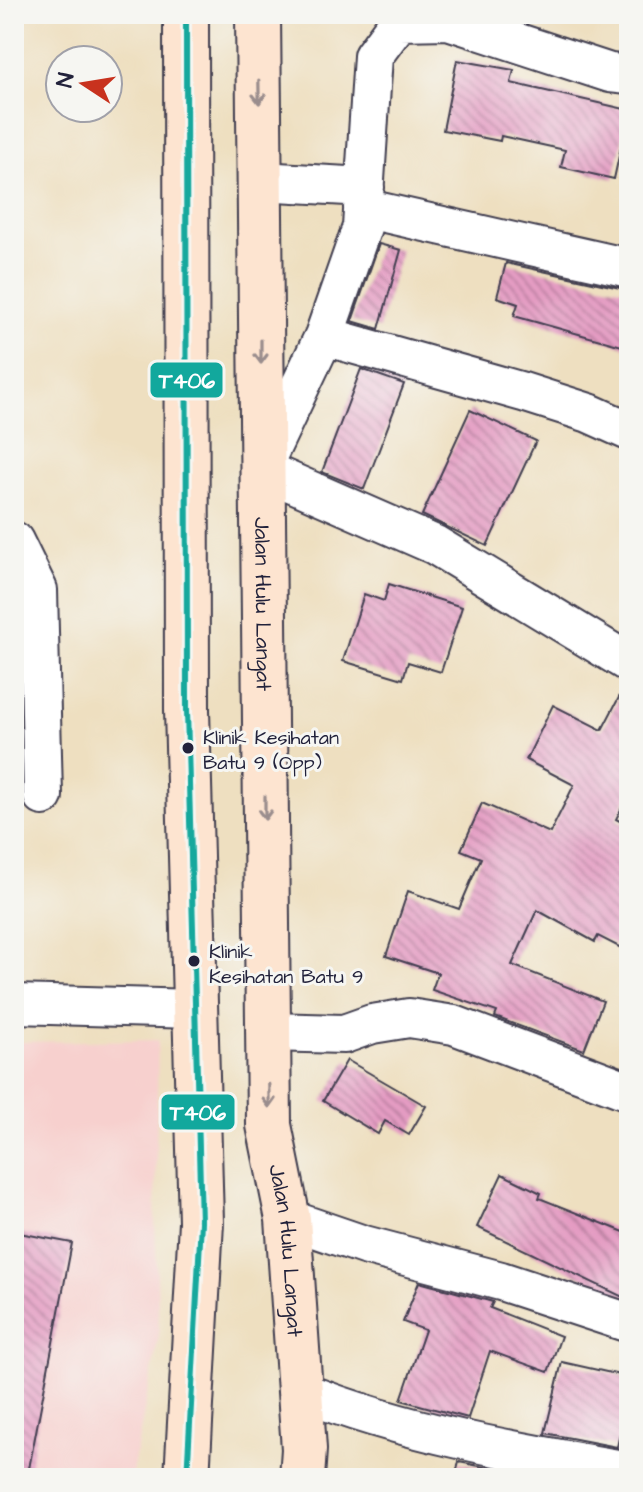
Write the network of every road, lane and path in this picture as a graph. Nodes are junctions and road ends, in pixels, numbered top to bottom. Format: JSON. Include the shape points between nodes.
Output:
{"nodes":[{"id":1,"x":186,"y":14,"type":"edge"},
{"id":2,"x":258,"y":14,"type":"edge"},
{"id":3,"x":629,"y":75,"type":"edge"},
{"id":4,"x":260,"y":181,"type":"junction"},
{"id":5,"x":364,"y":197,"type":"junction"},
{"id":6,"x":629,"y":268,"type":"edge"},
{"id":7,"x":324,"y":336,"type":"junction"},
{"id":8,"x":629,"y":431,"type":"edge"},
{"id":9,"x":261,"y":469,"type":"junction"},
{"id":10,"x":14,"y":541,"type":"edge"},
{"id":11,"x":26,"y":590,"type":"edge"},
{"id":12,"x":629,"y":663,"type":"edge"},
{"id":13,"x":43,"y":796,"type":"dead end"},
{"id":14,"x":14,"y":1004,"type":"edge"},
{"id":15,"x":195,"y":1009,"type":"junction"},
{"id":16,"x":268,"y":1032,"type":"junction"},
{"id":17,"x":629,"y":1091,"type":"edge"},
{"id":18,"x":288,"y":1219,"type":"junction"},
{"id":19,"x":629,"y":1323,"type":"edge"},
{"id":20,"x":300,"y":1391,"type":"junction"},
{"id":21,"x":629,"y":1471,"type":"edge"},
{"id":22,"x":187,"y":1478,"type":"edge"},
{"id":23,"x":302,"y":1478,"type":"edge"}],
"edges":[{"from":1,"to":15,"type":"main road","via":[[187,710]]},
{"from":2,"to":4,"type":"main road","name":"Jalan Hulu Langat","one_way":true},
{"from":3,"to":5,"type":"street","via":[[448,20],[399,21],[373,56]]},
{"from":4,"to":5,"type":"street"},
{"from":4,"to":9,"type":"main road","name":"Jalan Hulu Langat","one_way":true},
{"from":5,"to":6,"type":"street"},
{"from":5,"to":7,"type":"street","via":[[362,227]]},
{"from":7,"to":8,"type":"street","via":[[523,392]]},
{"from":7,"to":9,"type":"street"},
{"from":9,"to":12,"type":"street","via":[[435,545]]},
{"from":9,"to":16,"type":"main road","name":"Jalan Hulu Langat","one_way":true},
{"from":10,"to":11,"type":"street"},
{"from":11,"to":13,"type":"street"},
{"from":14,"to":15,"type":"street"},
{"from":15,"to":22,"type":"main road","via":[[201,1222]]},
{"from":16,"to":17,"type":"street","via":[[344,1034],[409,1018],[454,1025]]},
{"from":16,"to":18,"type":"main road","name":"Jalan Hulu Langat","one_way":true,"via":[[269,1125]]},
{"from":18,"to":19,"type":"street"},
{"from":18,"to":20,"type":"main road","name":"Jalan Hulu Langat"},
{"from":20,"to":21,"type":"street","via":[[349,1410],[496,1448]]},
{"from":20,"to":23,"type":"main road","name":"Jalan Hulu Langat"}]}
